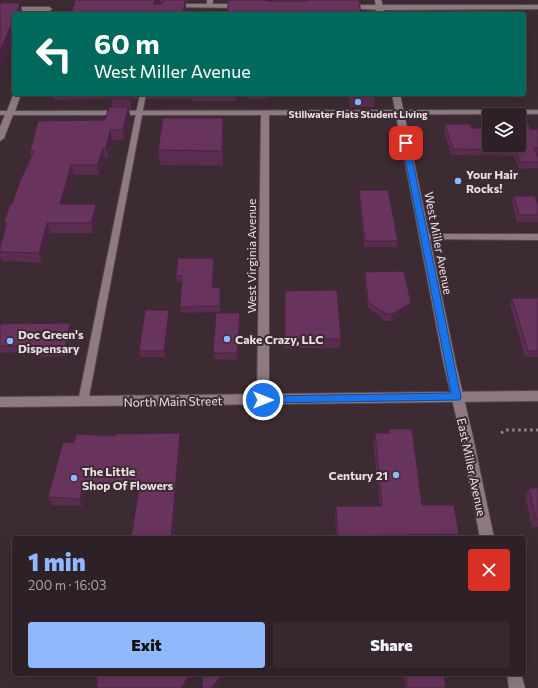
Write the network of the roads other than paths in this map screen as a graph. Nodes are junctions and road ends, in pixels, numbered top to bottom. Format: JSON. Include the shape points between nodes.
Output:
{"nodes":[{"id":1,"x":53,"y":0,"type":"edge"},
{"id":2,"x":378,"y":0,"type":"edge"},
{"id":3,"x":210,"y":3,"type":"edge"},
{"id":4,"x":161,"y":6,"type":"edge"},
{"id":5,"x":248,"y":6,"type":"edge"},
{"id":6,"x":340,"y":7,"type":"edge"},
{"id":7,"x":538,"y":8,"type":"edge"},
{"id":8,"x":0,"y":9,"type":"edge"},
{"id":9,"x":48,"y":11,"type":"edge"},
{"id":10,"x":381,"y":11,"type":"edge"},
{"id":11,"x":16,"y":96,"type":"edge"},
{"id":12,"x":143,"y":96,"type":"edge"},
{"id":13,"x":396,"y":96,"type":"edge"},
{"id":14,"x":264,"y":112,"type":"junction"},
{"id":15,"x":400,"y":112,"type":"junction"},
{"id":16,"x":538,"y":112,"type":"edge"},
{"id":17,"x":0,"y":113,"type":"edge"},
{"id":18,"x":10,"y":113,"type":"junction"},
{"id":19,"x":139,"y":113,"type":"junction"},
{"id":20,"x":0,"y":138,"type":"edge"},
{"id":21,"x":424,"y":237,"type":"junction"},
{"id":22,"x":538,"y":237,"type":"edge"},
{"id":23,"x":538,"y":396,"type":"edge"},
{"id":24,"x":456,"y":397,"type":"junction"},
{"id":25,"x":263,"y":400,"type":"junction"},
{"id":26,"x":0,"y":402,"type":"edge"},
{"id":27,"x":83,"y":402,"type":"junction"},
{"id":28,"x":487,"y":536,"type":"edge"},
{"id":29,"x":514,"y":676,"type":"edge"},
{"id":30,"x":517,"y":688,"type":"edge"}],
"edges":[{"from":1,"to":9,"type":"street"},
{"from":2,"to":10,"type":"street"},
{"from":3,"to":4,"type":"street"},
{"from":3,"to":5,"type":"street"},
{"from":6,"to":10,"type":"street"},
{"from":7,"to":10,"type":"street"},
{"from":8,"to":9,"type":"street"},
{"from":11,"to":18,"type":"street"},
{"from":12,"to":19,"type":"lane"},
{"from":13,"to":15,"type":"street","name":"West Miller Avenue"},
{"from":14,"to":15,"type":"street"},
{"from":14,"to":19,"type":"street"},
{"from":14,"to":25,"type":"street","name":"West Virginia Avenue"},
{"from":15,"to":16,"type":"street"},
{"from":15,"to":21,"type":"street","name":"West Miller Avenue"},
{"from":17,"to":18,"type":"street"},
{"from":18,"to":19,"type":"street"},
{"from":18,"to":20,"type":"street"},
{"from":19,"to":27,"type":"lane"},
{"from":21,"to":22,"type":"street"},
{"from":21,"to":24,"type":"street","name":"West Miller Avenue"},
{"from":23,"to":24,"type":"street","name":"North Main Street"},
{"from":24,"to":25,"type":"street","name":"North Main Street"},
{"from":24,"to":28,"type":"street","name":"East Miller Avenue","via":[[466,433]]},
{"from":25,"to":27,"type":"street","name":"North Main Street"},
{"from":26,"to":27,"type":"street","name":"North Main Street"},
{"from":29,"to":30,"type":"street"}]}
